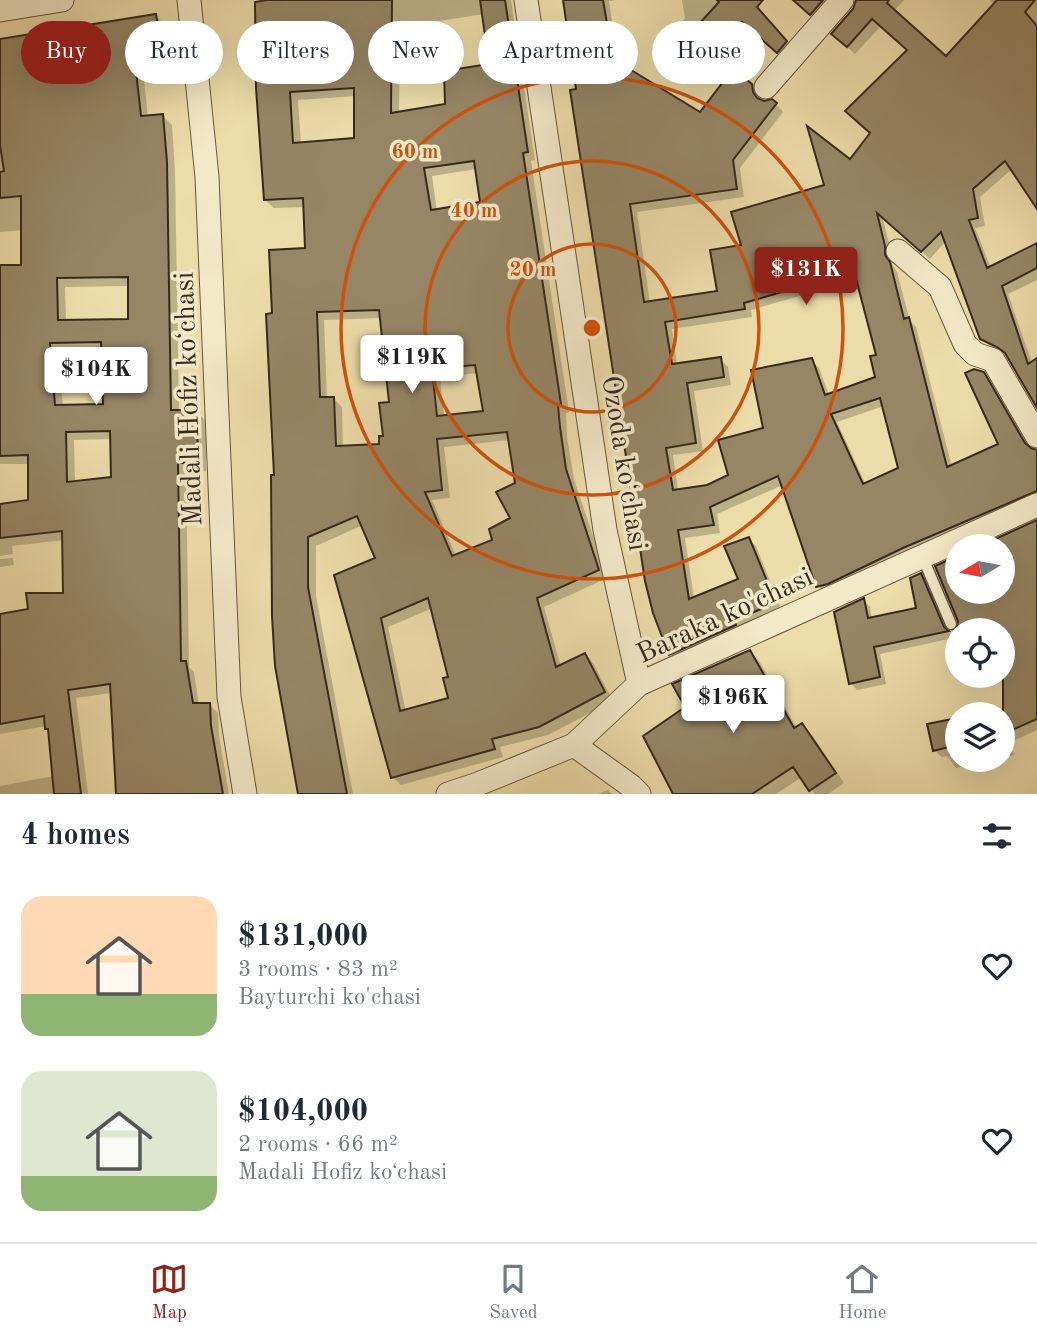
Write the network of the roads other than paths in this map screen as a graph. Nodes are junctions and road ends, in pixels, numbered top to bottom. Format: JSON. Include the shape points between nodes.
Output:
{"nodes":[{"id":1,"x":62,"y":0,"type":"edge"},
{"id":2,"x":189,"y":0,"type":"edge"},
{"id":3,"x":526,"y":0,"type":"edge"},
{"id":4,"x":842,"y":0,"type":"edge"},
{"id":5,"x":0,"y":10,"type":"edge"},
{"id":6,"x":765,"y":87,"type":"dead end"},
{"id":7,"x":898,"y":251,"type":"dead end"},
{"id":8,"x":1037,"y":436,"type":"edge"},
{"id":9,"x":1037,"y":505,"type":"edge"},
{"id":10,"x":922,"y":556,"type":"junction"},
{"id":11,"x":948,"y":618,"type":"edge"},
{"id":12,"x":639,"y":684,"type":"junction"},
{"id":13,"x":574,"y":745,"type":"junction"},
{"id":14,"x":245,"y":794,"type":"edge"},
{"id":15,"x":448,"y":794,"type":"edge"},
{"id":16,"x":639,"y":794,"type":"edge"}],
"edges":[{"from":1,"to":5,"type":"street"},
{"from":2,"to":14,"type":"street","name":"Madali Hofiz koʻchasi","via":[[207,177],[229,697]]},
{"from":3,"to":12,"type":"street","name":"Ozoda koʻchasi","via":[[605,530]]},
{"from":4,"to":6,"type":"street"},
{"from":7,"to":8,"type":"street","via":[[940,287],[965,344],[975,354],[993,360]]},
{"from":9,"to":10,"type":"street","name":"Baraka ko'chasi"},
{"from":10,"to":11,"type":"lane"},
{"from":10,"to":12,"type":"street","name":"Baraka ko'chasi"},
{"from":12,"to":13,"type":"street","name":"Baraka ko'chasi"},
{"from":13,"to":15,"type":"street","name":"Baraka ko'chasi"},
{"from":13,"to":16,"type":"street"}]}
